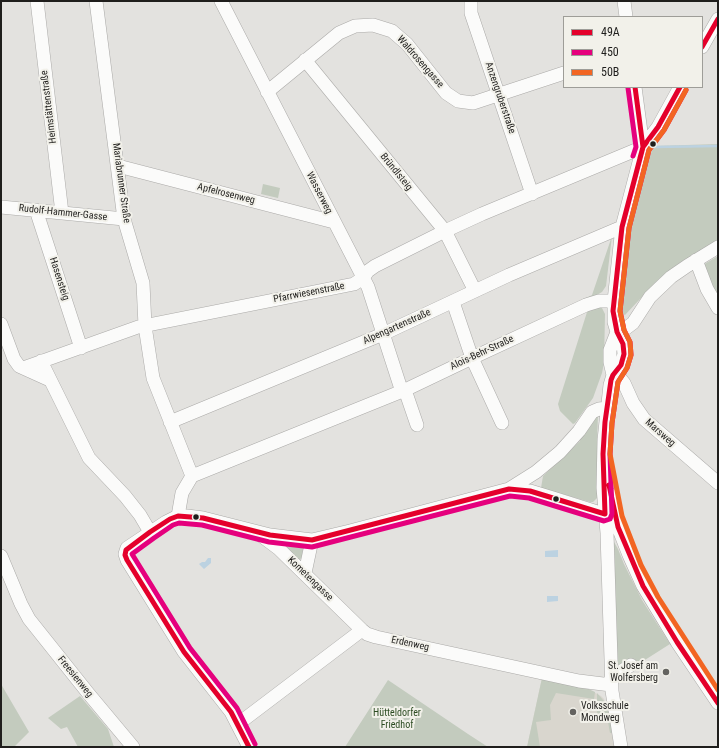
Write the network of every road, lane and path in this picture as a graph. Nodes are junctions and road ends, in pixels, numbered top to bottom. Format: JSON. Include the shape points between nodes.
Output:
{"nodes":[{"id":1,"x":37,"y":1,"type":"edge"},
{"id":2,"x":96,"y":1,"type":"edge"},
{"id":3,"x":221,"y":1,"type":"edge"},
{"id":4,"x":471,"y":1,"type":"edge"},
{"id":5,"x":624,"y":1,"type":"edge"},
{"id":6,"x":626,"y":16,"type":"edge"},
{"id":7,"x":718,"y":19,"type":"edge"},
{"id":8,"x":703,"y":45,"type":"edge"},
{"id":9,"x":305,"y":60,"type":"junction"},
{"id":10,"x":563,"y":73,"type":"edge"},
{"id":11,"x":635,"y":88,"type":"edge"},
{"id":12,"x":679,"y":88,"type":"edge"},
{"id":13,"x":267,"y":92,"type":"junction"},
{"id":14,"x":499,"y":95,"type":"junction"},
{"id":15,"x":643,"y":147,"type":"junction"},
{"id":16,"x":118,"y":166,"type":"junction"},
{"id":17,"x":532,"y":194,"type":"junction"},
{"id":18,"x":1,"y":207,"type":"edge"},
{"id":19,"x":36,"y":210,"type":"junction"},
{"id":20,"x":62,"y":212,"type":"junction"},
{"id":21,"x":124,"y":219,"type":"junction"},
{"id":22,"x":334,"y":222,"type":"junction"},
{"id":23,"x":622,"y":227,"type":"junction"},
{"id":24,"x":445,"y":231,"type":"junction"},
{"id":25,"x":718,"y":247,"type":"edge"},
{"id":26,"x":696,"y":260,"type":"junction"},
{"id":27,"x":363,"y":278,"type":"junction"},
{"id":28,"x":476,"y":291,"type":"junction"},
{"id":29,"x":614,"y":301,"type":"junction"},
{"id":30,"x":453,"y":302,"type":"junction"},
{"id":31,"x":718,"y":308,"type":"edge"},
{"id":32,"x":1,"y":324,"type":"edge"},
{"id":33,"x":145,"y":326,"type":"junction"},
{"id":34,"x":616,"y":332,"type":"junction"},
{"id":35,"x":383,"y":334,"type":"junction"},
{"id":36,"x":81,"y":348,"type":"junction"},
{"id":37,"x":472,"y":358,"type":"junction"},
{"id":38,"x":41,"y":361,"type":"junction"},
{"id":39,"x":23,"y":368,"type":"junction"},
{"id":40,"x":613,"y":375,"type":"junction"},
{"id":41,"x":50,"y":380,"type":"junction"},
{"id":42,"x":403,"y":391,"type":"junction"},
{"id":43,"x":607,"y":408,"type":"junction"},
{"id":44,"x":170,"y":422,"type":"junction"},
{"id":45,"x":502,"y":424,"type":"dead end"},
{"id":46,"x":417,"y":425,"type":"dead end"},
{"id":47,"x":192,"y":476,"type":"junction"},
{"id":48,"x":718,"y":483,"type":"edge"},
{"id":49,"x":508,"y":489,"type":"junction"},
{"id":50,"x":178,"y":516,"type":"junction"},
{"id":51,"x":610,"y":516,"type":"junction"},
{"id":52,"x":254,"y":531,"type":"junction"},
{"id":53,"x":150,"y":532,"type":"junction"},
{"id":54,"x":312,"y":540,"type":"junction"},
{"id":55,"x":1,"y":556,"type":"edge"},
{"id":56,"x":305,"y":573,"type":"junction"},
{"id":57,"x":362,"y":630,"type":"junction"},
{"id":58,"x":630,"y":665,"type":"dead end"},
{"id":59,"x":611,"y":681,"type":"junction"},
{"id":60,"x":718,"y":703,"type":"edge"},
{"id":61,"x":238,"y":724,"type":"junction"},
{"id":62,"x":133,"y":747,"type":"edge"},
{"id":63,"x":249,"y":747,"type":"edge"},
{"id":64,"x":621,"y":747,"type":"edge"}],
"edges":[{"from":1,"to":20,"type":"street","name":"Heimstättenstraße"},
{"from":2,"to":16,"type":"street","name":"Mariabrunner Straße"},
{"from":3,"to":13,"type":"street","name":"Wasserweg"},
{"from":4,"to":14,"type":"street","name":"Anzengruberstraße","via":[[471,13]]},
{"from":5,"to":6,"type":"street"},
{"from":7,"to":8,"type":"street"},
{"from":9,"to":13,"type":"street","name":"Waldrosengasse"},
{"from":9,"to":14,"type":"street","name":"Waldrosengasse","via":[[339,33],[355,26],[373,25],[392,31],[407,44],[446,94],[458,101],[473,103]]},
{"from":9,"to":24,"type":"street","name":"Bründlsteig"},
{"from":10,"to":14,"type":"street","name":"Waldrosengasse"},
{"from":11,"to":15,"type":"street"},
{"from":12,"to":15,"type":"street","via":[[658,127]]},
{"from":13,"to":22,"type":"street","name":"Wasserweg"},
{"from":14,"to":17,"type":"street","name":"Anzengruberstraße"},
{"from":15,"to":17,"type":"street","name":"Pfarrwiesenstraße"},
{"from":15,"to":23,"type":"street"},
{"from":16,"to":21,"type":"street","name":"Mariabrunner Straße"},
{"from":16,"to":22,"type":"street","name":"Apfelrosenweg"},
{"from":17,"to":24,"type":"street","name":"Pfarrwiesenstraße"},
{"from":18,"to":19,"type":"street","name":"Rudolf-Hammer-Gasse"},
{"from":19,"to":20,"type":"street","name":"Rudolf-Hammer-Gasse"},
{"from":19,"to":36,"type":"street","name":"Hasensteig"},
{"from":20,"to":21,"type":"street","name":"Rudolf-Hammer-Gasse"},
{"from":21,"to":33,"type":"street","name":"Mariabrunner Straße","via":[[143,283]]},
{"from":22,"to":27,"type":"street","name":"Wasserweg"},
{"from":23,"to":28,"type":"street","name":"Alpengartenstraße"},
{"from":23,"to":29,"type":"street"},
{"from":24,"to":27,"type":"street","name":"Pfarrwiesenstraße","via":[[375,266]]},
{"from":24,"to":28,"type":"street","name":"Bründlsteig"},
{"from":25,"to":26,"type":"street"},
{"from":26,"to":31,"type":"street","via":[[707,289]]},
{"from":26,"to":34,"type":"street","via":[[662,284],[633,322]]},
{"from":27,"to":33,"type":"street","name":"Pfarrwiesenstraße","via":[[354,284]]},
{"from":27,"to":35,"type":"street","name":"Wasserweg"},
{"from":28,"to":30,"type":"street","name":"Alpengartenstraße"},
{"from":29,"to":34,"type":"street"},
{"from":29,"to":37,"type":"street","name":"Alois-Behr-Straße","via":[[599,301],[586,305]]},
{"from":30,"to":35,"type":"street","name":"Alpengartenstraße"},
{"from":30,"to":37,"type":"street"},
{"from":32,"to":39,"type":"street","via":[[14,359]]},
{"from":33,"to":36,"type":"street","name":"Pfarrwiesenstraße"},
{"from":33,"to":44,"type":"street","name":"Mariabrunner Straße","via":[[152,378]]},
{"from":34,"to":40,"type":"street","via":[[610,350]]},
{"from":35,"to":42,"type":"street","name":"Wasserweg"},
{"from":35,"to":44,"type":"street","name":"Alpengartenstraße"},
{"from":36,"to":38,"type":"street","name":"Pfarrwiesenstraße"},
{"from":37,"to":42,"type":"street","name":"Alois-Behr-Straße"},
{"from":37,"to":45,"type":"street"},
{"from":38,"to":39,"type":"street","name":"Pfarrwiesenstraße"},
{"from":38,"to":41,"type":"street"},
{"from":39,"to":41,"type":"street"},
{"from":40,"to":43,"type":"street"},
{"from":40,"to":48,"type":"street","name":"Marsweg","via":[[624,383],[644,419]]},
{"from":41,"to":53,"type":"street","via":[[89,458],[125,496]]},
{"from":42,"to":46,"type":"street","name":"Wasserweg"},
{"from":42,"to":47,"type":"street","name":"Alois-Behr-Straße"},
{"from":43,"to":49,"type":"street","via":[[599,408],[592,412],[560,452],[536,472]]},
{"from":43,"to":51,"type":"street","via":[[604,462]]},
{"from":44,"to":47,"type":"street","name":"Mariabrunner Straße"},
{"from":47,"to":50,"type":"street","via":[[182,493]]},
{"from":49,"to":51,"type":"street","via":[[530,491]]},
{"from":49,"to":54,"type":"street"},
{"from":50,"to":52,"type":"street","via":[[203,518]]},
{"from":50,"to":53,"type":"street"},
{"from":51,"to":59,"type":"street","via":[[606,533]]},
{"from":51,"to":60,"type":"street","via":[[652,601]]},
{"from":52,"to":54,"type":"street"},
{"from":52,"to":56,"type":"street","name":"Kometengasse"},
{"from":53,"to":61,"type":"street","via":[[126,550],[127,560],[184,652]]},
{"from":54,"to":56,"type":"street"},
{"from":55,"to":62,"type":"street","name":"Freesienweg","via":[[29,619]]},
{"from":56,"to":57,"type":"street","name":"Kometengasse"},
{"from":57,"to":59,"type":"street","name":"Erdenweg","via":[[376,637],[579,681]]},
{"from":57,"to":61,"type":"street"},
{"from":58,"to":59,"type":"street"},
{"from":59,"to":64,"type":"street"},
{"from":61,"to":63,"type":"street"}]}
